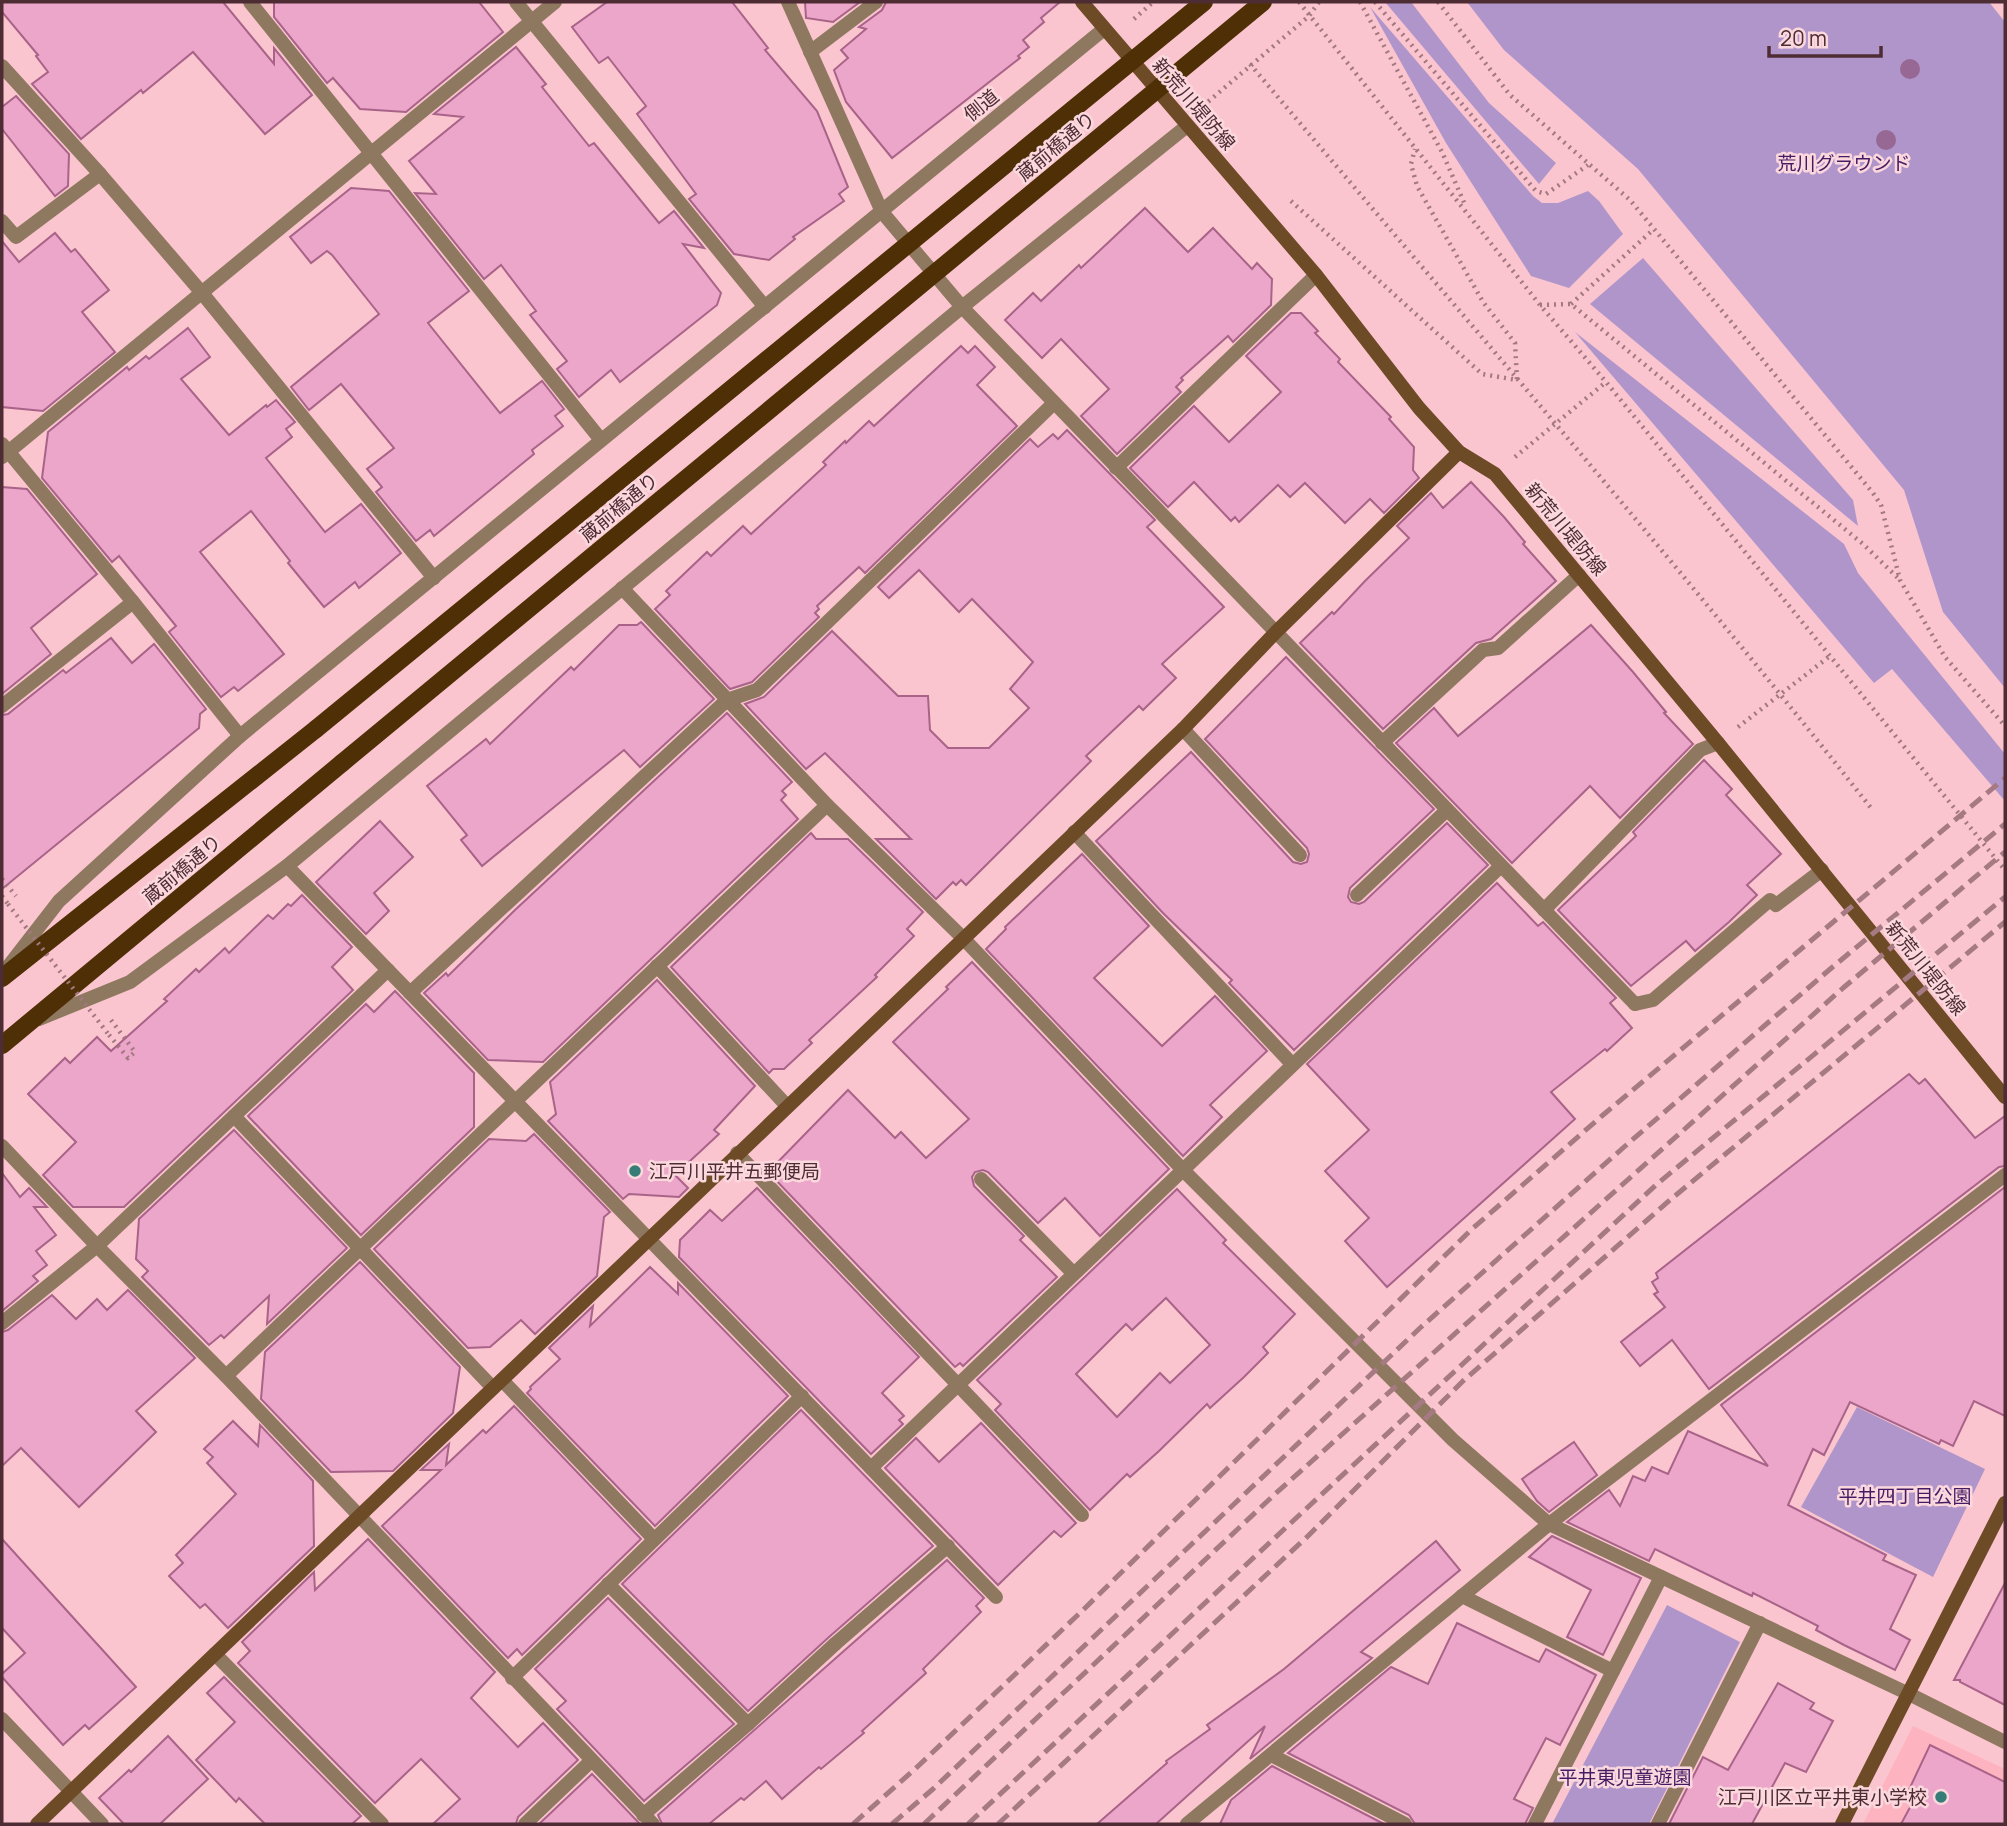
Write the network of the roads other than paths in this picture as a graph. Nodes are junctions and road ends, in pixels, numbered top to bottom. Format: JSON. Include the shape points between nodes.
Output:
{"nodes":[{"id":1,"x":250,"y":2,"type":"edge"},
{"id":2,"x":516,"y":2,"type":"edge"},
{"id":3,"x":555,"y":2,"type":"edge"},
{"id":4,"x":788,"y":2,"type":"edge"},
{"id":5,"x":876,"y":2,"type":"edge"},
{"id":6,"x":1082,"y":2,"type":"edge"},
{"id":7,"x":1204,"y":2,"type":"edge"},
{"id":8,"x":1263,"y":2,"type":"edge"},
{"id":9,"x":531,"y":20,"type":"junction"},
{"id":10,"x":1104,"y":29,"type":"junction"},
{"id":11,"x":810,"y":52,"type":"junction"},
{"id":12,"x":2,"y":66,"type":"edge"},
{"id":13,"x":1187,"y":126,"type":"junction"},
{"id":14,"x":370,"y":154,"type":"junction"},
{"id":15,"x":100,"y":174,"type":"junction"},
{"id":16,"x":882,"y":212,"type":"junction"},
{"id":17,"x":2,"y":220,"type":"edge"},
{"id":18,"x":1316,"y":275,"type":"junction"},
{"id":19,"x":202,"y":293,"type":"junction"},
{"id":20,"x":765,"y":307,"type":"junction"},
{"id":21,"x":962,"y":307,"type":"junction"},
{"id":22,"x":1054,"y":403,"type":"junction"},
{"id":23,"x":601,"y":440,"type":"junction"},
{"id":24,"x":4,"y":451,"type":"edge"},
{"id":25,"x":1459,"y":452,"type":"junction"},
{"id":26,"x":1116,"y":468,"type":"junction"},
{"id":27,"x":1579,"y":575,"type":"junction"},
{"id":28,"x":433,"y":578,"type":"junction"},
{"id":29,"x":622,"y":587,"type":"junction"},
{"id":30,"x":133,"y":602,"type":"junction"},
{"id":31,"x":1275,"y":633,"type":"junction"},
{"id":32,"x":727,"y":700,"type":"junction"},
{"id":33,"x":2,"y":706,"type":"edge"},
{"id":34,"x":1183,"y":729,"type":"junction"},
{"id":35,"x":240,"y":736,"type":"junction"},
{"id":36,"x":1382,"y":743,"type":"junction"},
{"id":37,"x":1718,"y":743,"type":"junction"},
{"id":38,"x":827,"y":805,"type":"junction"},
{"id":39,"x":1447,"y":810,"type":"junction"},
{"id":40,"x":1074,"y":832,"type":"junction"},
{"id":41,"x":1300,"y":855,"type":"dead end"},
{"id":42,"x":287,"y":866,"type":"junction"},
{"id":43,"x":1501,"y":866,"type":"junction"},
{"id":44,"x":1822,"y":870,"type":"junction"},
{"id":45,"x":1357,"y":895,"type":"dead end"},
{"id":46,"x":1544,"y":910,"type":"junction"},
{"id":47,"x":963,"y":938,"type":"junction"},
{"id":48,"x":657,"y":966,"type":"junction"},
{"id":49,"x":388,"y":970,"type":"junction"},
{"id":50,"x":2,"y":976,"type":"edge"},
{"id":51,"x":410,"y":993,"type":"junction"},
{"id":52,"x":30,"y":1022,"type":"junction"},
{"id":53,"x":2,"y":1045,"type":"edge"},
{"id":54,"x":1292,"y":1064,"type":"junction"},
{"id":55,"x":2005,"y":1097,"type":"edge"},
{"id":56,"x":515,"y":1101,"type":"junction"},
{"id":57,"x":787,"y":1106,"type":"junction"},
{"id":58,"x":234,"y":1116,"type":"junction"},
{"id":59,"x":2,"y":1146,"type":"edge"},
{"id":60,"x":737,"y":1153,"type":"junction"},
{"id":61,"x":1182,"y":1169,"type":"junction"},
{"id":62,"x":2005,"y":1175,"type":"edge"},
{"id":63,"x":981,"y":1179,"type":"dead end"},
{"id":64,"x":648,"y":1238,"type":"junction"},
{"id":65,"x":97,"y":1246,"type":"junction"},
{"id":66,"x":360,"y":1249,"type":"junction"},
{"id":67,"x":1073,"y":1273,"type":"junction"},
{"id":68,"x":2,"y":1323,"type":"edge"},
{"id":69,"x":226,"y":1376,"type":"junction"},
{"id":70,"x":497,"y":1384,"type":"junction"},
{"id":71,"x":958,"y":1384,"type":"junction"},
{"id":72,"x":802,"y":1396,"type":"junction"},
{"id":73,"x":871,"y":1468,"type":"junction"},
{"id":74,"x":2005,"y":1503,"type":"edge"},
{"id":75,"x":1082,"y":1515,"type":"dead end"},
{"id":76,"x":358,"y":1518,"type":"junction"},
{"id":77,"x":1549,"y":1524,"type":"junction"},
{"id":78,"x":654,"y":1539,"type":"junction"},
{"id":79,"x":947,"y":1546,"type":"junction"},
{"id":80,"x":1661,"y":1577,"type":"junction"},
{"id":81,"x":608,"y":1584,"type":"junction"},
{"id":82,"x":1462,"y":1596,"type":"junction"},
{"id":83,"x":996,"y":1597,"type":"dead end"},
{"id":84,"x":1760,"y":1623,"type":"junction"},
{"id":85,"x":215,"y":1654,"type":"junction"},
{"id":86,"x":1613,"y":1671,"type":"junction"},
{"id":87,"x":512,"y":1678,"type":"junction"},
{"id":88,"x":1909,"y":1694,"type":"junction"},
{"id":89,"x":2,"y":1719,"type":"edge"},
{"id":90,"x":748,"y":1724,"type":"junction"},
{"id":91,"x":2005,"y":1742,"type":"edge"},
{"id":92,"x":1271,"y":1755,"type":"junction"},
{"id":93,"x":592,"y":1761,"type":"junction"},
{"id":94,"x":70,"y":1791,"type":"junction"},
{"id":95,"x":648,"y":1819,"type":"edge"},
{"id":96,"x":1387,"y":1820,"type":"edge"},
{"id":97,"x":37,"y":1824,"type":"edge"},
{"id":98,"x":102,"y":1824,"type":"edge"},
{"id":99,"x":383,"y":1824,"type":"edge"},
{"id":100,"x":525,"y":1824,"type":"edge"},
{"id":101,"x":1187,"y":1824,"type":"edge"},
{"id":102,"x":1405,"y":1824,"type":"edge"},
{"id":103,"x":1535,"y":1824,"type":"edge"},
{"id":104,"x":1658,"y":1824,"type":"edge"},
{"id":105,"x":1842,"y":1824,"type":"edge"}],
"edges":[{"from":1,"to":14,"type":"street"},
{"from":2,"to":9,"type":"street"},
{"from":3,"to":9,"type":"street"},
{"from":4,"to":11,"type":"street"},
{"from":5,"to":11,"type":"street"},
{"from":6,"to":10,"type":"street","name":"新荒川堤防線"},
{"from":7,"to":50,"type":"main road","name":"蔵前橋通り","bridge":true,"via":[[316,729]]},
{"from":8,"to":52,"type":"main road","name":"蔵前橋通り","bridge":true},
{"from":9,"to":14,"type":"street"},
{"from":9,"to":20,"type":"street"},
{"from":10,"to":13,"type":"street","name":"新荒川堤防線"},
{"from":10,"to":16,"type":"street","name":"側道"},
{"from":11,"to":16,"type":"street"},
{"from":12,"to":15,"type":"street"},
{"from":13,"to":18,"type":"street","name":"新荒川堤防線"},
{"from":13,"to":21,"type":"street"},
{"from":14,"to":19,"type":"street"},
{"from":14,"to":23,"type":"street"},
{"from":15,"to":17,"type":"street","via":[[16,237]]},
{"from":15,"to":19,"type":"street"},
{"from":16,"to":20,"type":"street","name":"側道"},
{"from":16,"to":21,"type":"street"},
{"from":18,"to":25,"type":"street","name":"新荒川堤防線"},
{"from":18,"to":26,"type":"street"},
{"from":19,"to":24,"type":"street"},
{"from":19,"to":28,"type":"street"},
{"from":20,"to":23,"type":"street","name":"側道"},
{"from":21,"to":22,"type":"street"},
{"from":21,"to":29,"type":"street"},
{"from":22,"to":26,"type":"street"},
{"from":22,"to":32,"type":"street","via":[[757,690]]},
{"from":23,"to":28,"type":"street","name":"側道"},
{"from":24,"to":30,"type":"street"},
{"from":25,"to":27,"type":"street","name":"新荒川堤防線","via":[[1495,474]]},
{"from":25,"to":31,"type":"street"},
{"from":26,"to":31,"type":"street"},
{"from":27,"to":36,"type":"street","via":[[1498,648],[1483,650]]},
{"from":27,"to":37,"type":"street","name":"新荒川堤防線"},
{"from":28,"to":35,"type":"street","name":"側道"},
{"from":29,"to":32,"type":"street"},
{"from":29,"to":42,"type":"street"},
{"from":30,"to":33,"type":"street"},
{"from":30,"to":35,"type":"street"},
{"from":31,"to":34,"type":"street"},
{"from":31,"to":36,"type":"street"},
{"from":32,"to":38,"type":"street"},
{"from":32,"to":51,"type":"street"},
{"from":34,"to":40,"type":"street"},
{"from":34,"to":41,"type":"street"},
{"from":35,"to":50,"type":"street","name":"側道","via":[[59,901]]},
{"from":36,"to":39,"type":"street"},
{"from":37,"to":44,"type":"street","name":"新荒川堤防線"},
{"from":37,"to":46,"type":"street","via":[[1700,750]]},
{"from":38,"to":47,"type":"street"},
{"from":38,"to":48,"type":"street"},
{"from":39,"to":43,"type":"street"},
{"from":39,"to":45,"type":"street"},
{"from":40,"to":47,"type":"street"},
{"from":40,"to":54,"type":"street"},
{"from":42,"to":49,"type":"street"},
{"from":42,"to":52,"type":"street","via":[[130,982]]},
{"from":43,"to":46,"type":"street"},
{"from":43,"to":54,"type":"street"},
{"from":44,"to":46,"type":"street","via":[[1776,905],[1770,901],[1653,1000],[1636,1004]]},
{"from":44,"to":55,"type":"street","name":"新荒川堤防線"},
{"from":47,"to":57,"type":"street"},
{"from":47,"to":61,"type":"street"},
{"from":48,"to":56,"type":"street"},
{"from":48,"to":57,"type":"street"},
{"from":49,"to":51,"type":"street"},
{"from":49,"to":58,"type":"street"},
{"from":51,"to":56,"type":"street"},
{"from":52,"to":53,"type":"main road","name":"蔵前橋通り"},
{"from":54,"to":61,"type":"street"},
{"from":56,"to":64,"type":"street"},
{"from":56,"to":66,"type":"street"},
{"from":57,"to":60,"type":"street"},
{"from":58,"to":65,"type":"street"},
{"from":58,"to":66,"type":"street"},
{"from":59,"to":65,"type":"street"},
{"from":60,"to":64,"type":"street"},
{"from":60,"to":71,"type":"street"},
{"from":61,"to":67,"type":"street"},
{"from":61,"to":77,"type":"street","via":[[1453,1440]]},
{"from":62,"to":77,"type":"street"},
{"from":63,"to":67,"type":"street"},
{"from":64,"to":70,"type":"street"},
{"from":64,"to":72,"type":"street"},
{"from":65,"to":68,"type":"street"},
{"from":65,"to":69,"type":"street"},
{"from":66,"to":69,"type":"street"},
{"from":66,"to":70,"type":"street"},
{"from":67,"to":71,"type":"street"},
{"from":69,"to":76,"type":"street"},
{"from":70,"to":76,"type":"street"},
{"from":70,"to":78,"type":"street"},
{"from":71,"to":73,"type":"street"},
{"from":71,"to":75,"type":"street"},
{"from":72,"to":73,"type":"street"},
{"from":72,"to":78,"type":"street"},
{"from":73,"to":79,"type":"street"},
{"from":74,"to":88,"type":"street"},
{"from":76,"to":85,"type":"street"},
{"from":76,"to":87,"type":"street"},
{"from":77,"to":80,"type":"street"},
{"from":77,"to":82,"type":"street"},
{"from":78,"to":81,"type":"street"},
{"from":79,"to":83,"type":"street"},
{"from":79,"to":90,"type":"street"},
{"from":80,"to":84,"type":"street"},
{"from":80,"to":86,"type":"street"},
{"from":81,"to":87,"type":"street"},
{"from":81,"to":90,"type":"street"},
{"from":82,"to":86,"type":"street"},
{"from":82,"to":92,"type":"street"},
{"from":84,"to":88,"type":"street"},
{"from":84,"to":104,"type":"street"},
{"from":85,"to":94,"type":"street"},
{"from":85,"to":99,"type":"street"},
{"from":86,"to":103,"type":"street"},
{"from":87,"to":93,"type":"street"},
{"from":88,"to":91,"type":"street"},
{"from":88,"to":105,"type":"street"},
{"from":89,"to":94,"type":"street"},
{"from":90,"to":95,"type":"street"},
{"from":92,"to":96,"type":"street"},
{"from":92,"to":101,"type":"street"},
{"from":93,"to":95,"type":"street"},
{"from":93,"to":100,"type":"street"},
{"from":94,"to":97,"type":"street"},
{"from":94,"to":98,"type":"street"},
{"from":96,"to":102,"type":"street"}]}
